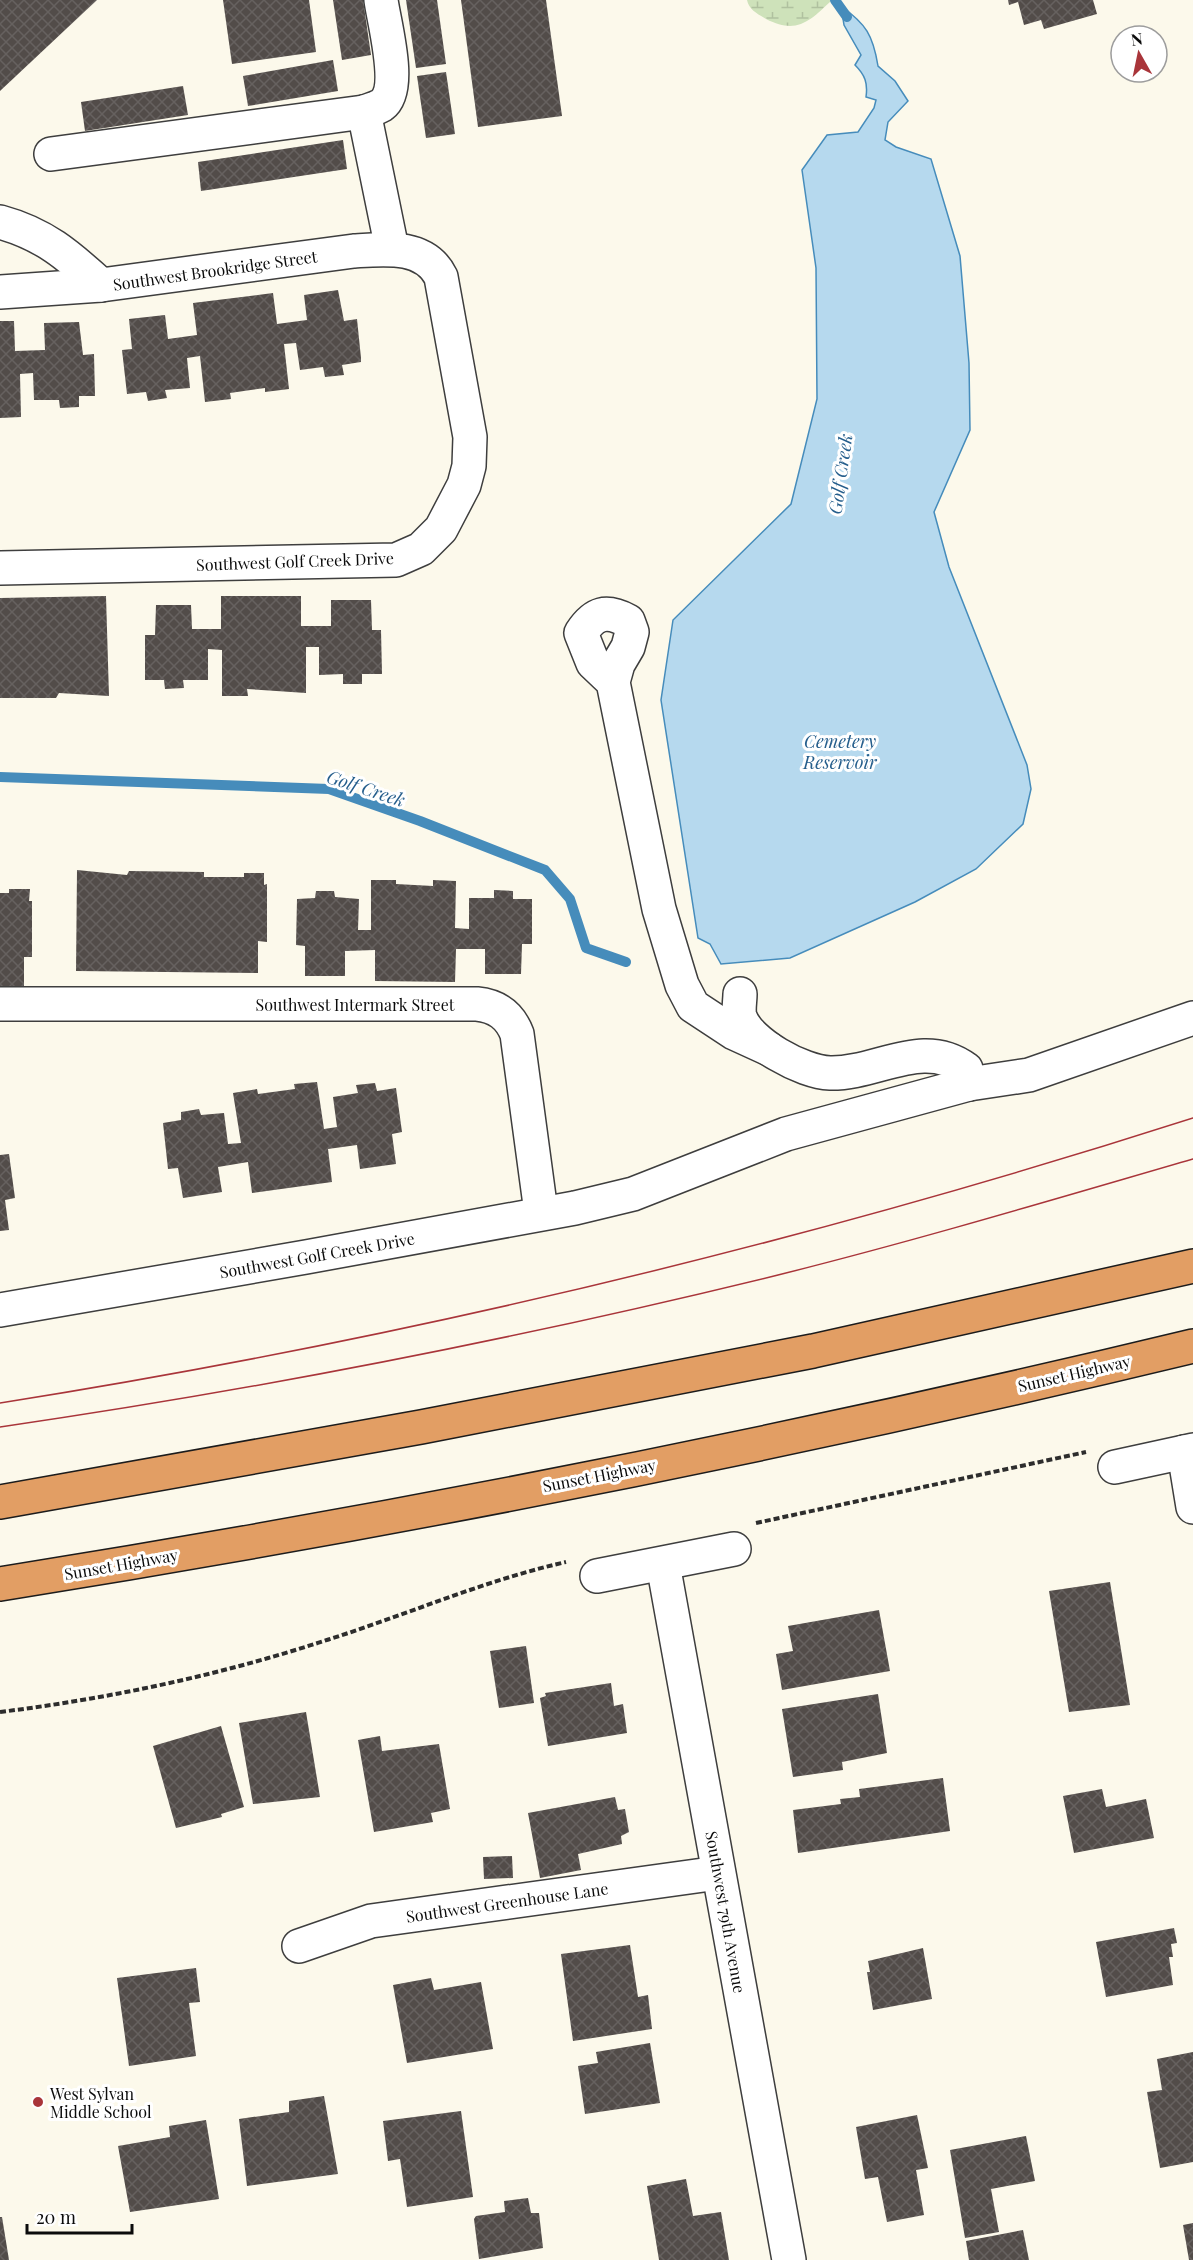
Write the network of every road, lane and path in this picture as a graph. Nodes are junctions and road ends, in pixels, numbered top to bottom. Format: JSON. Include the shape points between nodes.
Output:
{"nodes":[{"id":1,"x":381,"y":0,"type":"edge"},
{"id":2,"x":364,"y":112,"type":"junction"},
{"id":3,"x":51,"y":154,"type":"dead end"},
{"id":4,"x":0,"y":222,"type":"edge"},
{"id":5,"x":392,"y":249,"type":"junction"},
{"id":6,"x":427,"y":261,"type":"joint"},
{"id":7,"x":101,"y":285,"type":"junction"},
{"id":8,"x":0,"y":292,"type":"edge"},
{"id":9,"x":0,"y":568,"type":"edge"},
{"id":10,"x":613,"y":682,"type":"dead end"},
{"id":11,"x":740,"y":994,"type":"dead end"},
{"id":12,"x":0,"y":1004,"type":"edge"},
{"id":13,"x":1193,"y":1018,"type":"edge"},
{"id":14,"x":769,"y":1049,"type":"junction"},
{"id":15,"x":969,"y":1084,"type":"junction"},
{"id":16,"x":542,"y":1212,"type":"junction"},
{"id":17,"x":1193,"y":1266,"type":"edge"},
{"id":18,"x":0,"y":1310,"type":"edge"},
{"id":19,"x":1193,"y":1346,"type":"edge"},
{"id":20,"x":1189,"y":1451,"type":"edge"},
{"id":21,"x":1115,"y":1467,"type":"dead end"},
{"id":22,"x":0,"y":1502,"type":"edge"},
{"id":23,"x":1193,"y":1507,"type":"edge"},
{"id":24,"x":734,"y":1549,"type":"dead end"},
{"id":25,"x":663,"y":1564,"type":"junction"},
{"id":26,"x":597,"y":1576,"type":"dead end"},
{"id":27,"x":0,"y":1584,"type":"edge"},
{"id":28,"x":718,"y":1873,"type":"junction"},
{"id":29,"x":299,"y":1946,"type":"dead end"},
{"id":30,"x":789,"y":2260,"type":"edge"}],
"edges":[{"from":1,"to":2,"type":"street","via":[[391,88],[383,104]]},
{"from":2,"to":3,"type":"street"},
{"from":2,"to":5,"type":"street"},
{"from":4,"to":7,"type":"street","via":[[28,230],[57,247]]},
{"from":5,"to":6,"type":"street","name":"Southwest Brookridge Street"},
{"from":5,"to":7,"type":"street","name":"Southwest Brookridge Street"},
{"from":6,"to":9,"type":"street","name":"Southwest Golf Creek Drive","via":[[441,277],[470,437],[470,456],[464,484],[445,522],[421,549],[396,560]]},
{"from":7,"to":8,"type":"street","name":"Southwest Brookridge Street"},
{"from":10,"to":14,"type":"street","via":[[659,909],[682,985],[693,1006],[701,1012]]},
{"from":11,"to":14,"type":"street","via":[[739,1016],[749,1034]]},
{"from":12,"to":16,"type":"street","name":"Southwest Intermark Street","via":[[492,1006],[507,1018],[517,1034]]},
{"from":13,"to":15,"type":"street","name":"Southwest Golf Creek Drive","via":[[1029,1075]]},
{"from":14,"to":15,"type":"street","via":[[828,1073],[939,1055],[966,1069]]},
{"from":15,"to":16,"type":"street","name":"Southwest Golf Creek Drive","via":[[786,1134],[633,1194]]},
{"from":16,"to":18,"type":"street","name":"Southwest Golf Creek Drive"},
{"from":17,"to":22,"type":"highway","via":[[813,1351],[421,1427]]},
{"from":19,"to":27,"type":"highway","name":"Sunset Highway","via":[[680,1459],[410,1512]]},
{"from":20,"to":21,"type":"street"},
{"from":20,"to":23,"type":"street"},
{"from":24,"to":25,"type":"street"},
{"from":25,"to":26,"type":"street"},
{"from":25,"to":28,"type":"street","name":"Southwest 79th Avenue"},
{"from":28,"to":29,"type":"street","name":"Southwest Greenhouse Lane","via":[[371,1921]]},
{"from":28,"to":30,"type":"street","name":"Southwest 79th Avenue"}]}
